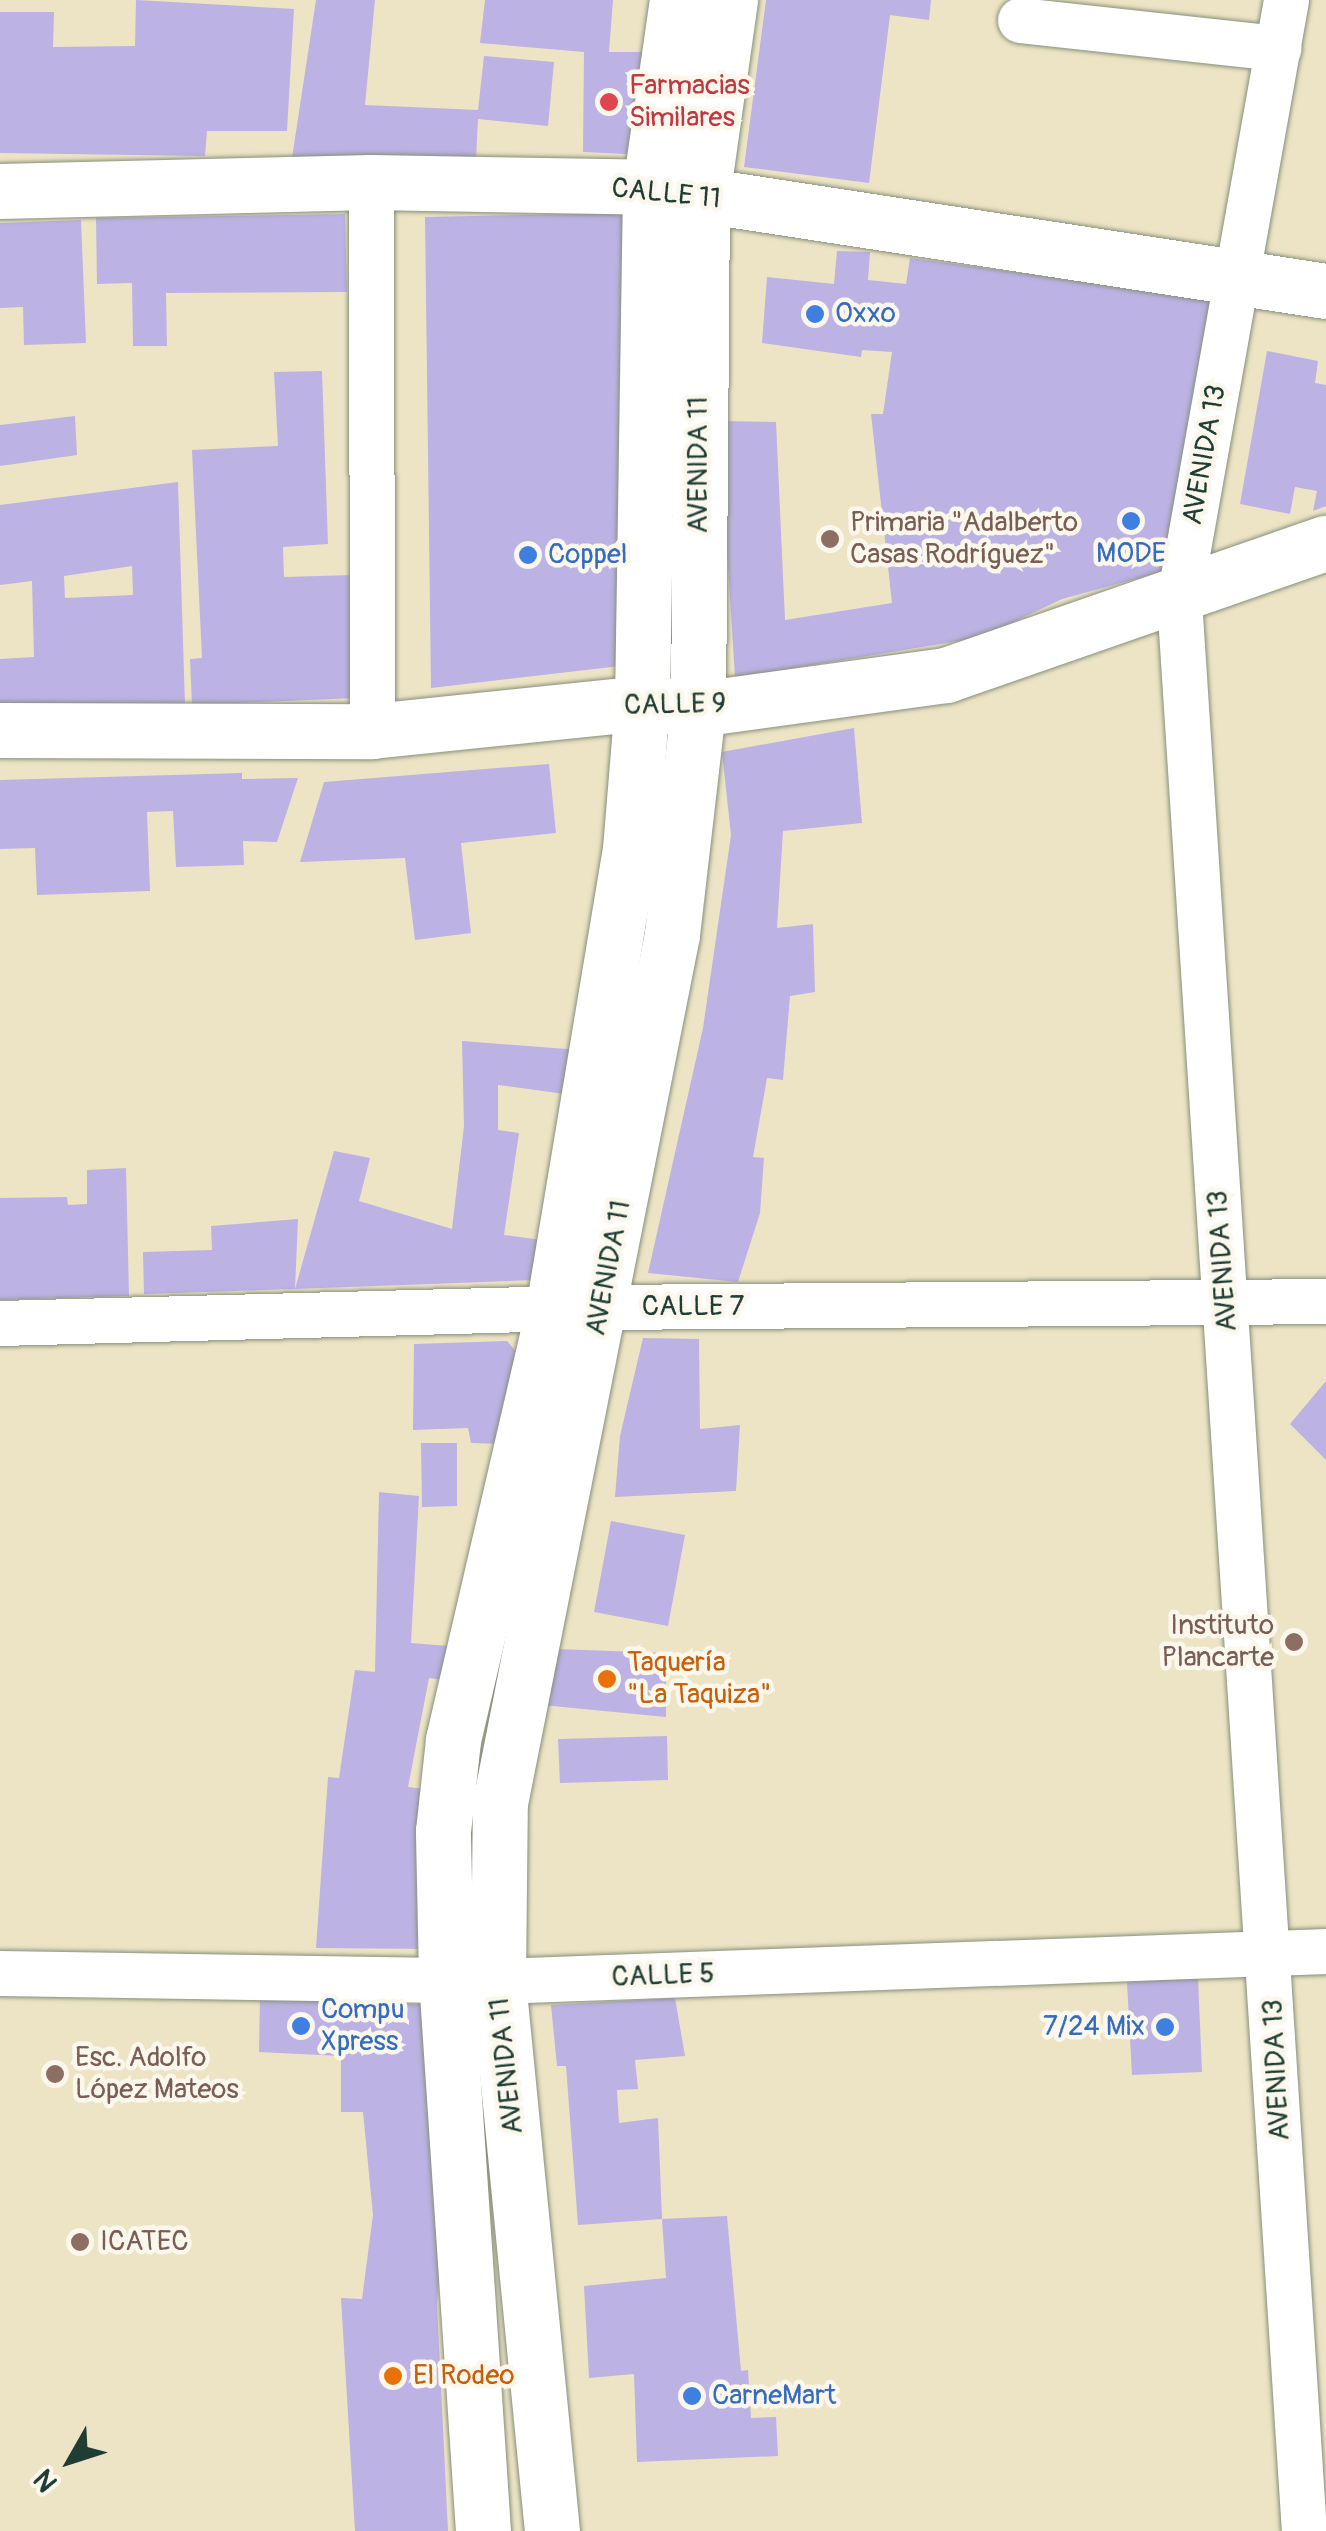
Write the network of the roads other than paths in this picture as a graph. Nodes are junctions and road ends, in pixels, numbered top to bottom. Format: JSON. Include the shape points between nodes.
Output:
{"nodes":[{"id":1,"x":677,"y":0,"type":"edge"},
{"id":2,"x":730,"y":0,"type":"edge"},
{"id":3,"x":1286,"y":0,"type":"edge"},
{"id":4,"x":1020,"y":20,"type":"dead end"},
{"id":5,"x":1278,"y":48,"type":"junction"},
{"id":6,"x":371,"y":182,"type":"junction"},
{"id":7,"x":0,"y":190,"type":"edge"},
{"id":8,"x":676,"y":192,"type":"junction"},
{"id":9,"x":1238,"y":274,"type":"junction"},
{"id":10,"x":1326,"y":291,"type":"edge"},
{"id":11,"x":674,"y":346,"type":"junction"},
{"id":12,"x":1326,"y":543,"type":"edge"},
{"id":13,"x":1179,"y":599,"type":"junction"},
{"id":14,"x":642,"y":703,"type":"junction"},
{"id":15,"x":698,"y":709,"type":"junction"},
{"id":16,"x":0,"y":730,"type":"edge"},
{"id":17,"x":372,"y":731,"type":"junction"},
{"id":18,"x":1326,"y":1301,"type":"edge"},
{"id":19,"x":1226,"y":1306,"type":"junction"},
{"id":20,"x":578,"y":1308,"type":"junction"},
{"id":21,"x":0,"y":1323,"type":"edge"},
{"id":22,"x":1326,"y":1951,"type":"edge"},
{"id":23,"x":1270,"y":1954,"type":"junction"},
{"id":24,"x":0,"y":1973,"type":"edge"},
{"id":25,"x":472,"y":1979,"type":"junction"},
{"id":26,"x":484,"y":2531,"type":"edge"},
{"id":27,"x":552,"y":2531,"type":"edge"},
{"id":28,"x":1304,"y":2531,"type":"edge"}],
"edges":[{"from":1,"to":8,"type":"main road","name":"AVENIDA 11"},
{"from":2,"to":8,"type":"main road","name":"AVENIDA 11"},
{"from":3,"to":5,"type":"street","name":"AVENIDA 13"},
{"from":4,"to":5,"type":"street"},
{"from":5,"to":9,"type":"street","name":"AVENIDA 13"},
{"from":6,"to":7,"type":"main road","name":"CALLE 11"},
{"from":6,"to":8,"type":"main road","name":"CALLE 11"},
{"from":6,"to":17,"type":"street"},
{"from":8,"to":9,"type":"main road","name":"CALLE 11"},
{"from":8,"to":11,"type":"main road","name":"AVENIDA 11"},
{"from":9,"to":10,"type":"main road","name":"CALLE 11"},
{"from":9,"to":13,"type":"street","name":"AVENIDA 13"},
{"from":11,"to":14,"type":"main road","name":"AVENIDA 11"},
{"from":11,"to":15,"type":"main road","name":"AVENIDA 11"},
{"from":12,"to":13,"type":"main road","name":"CALLE 9"},
{"from":13,"to":15,"type":"main road","name":"CALLE 9","via":[[946,676]]},
{"from":13,"to":19,"type":"street","name":"AVENIDA 13"},
{"from":14,"to":15,"type":"main road","name":"CALLE 9"},
{"from":14,"to":17,"type":"main road","name":"CALLE 9"},
{"from":14,"to":20,"type":"main road","name":"AVENIDA 11"},
{"from":15,"to":20,"type":"main road","name":"AVENIDA 11","via":[[672,934]]},
{"from":16,"to":17,"type":"main road","name":"CALLE 9"},
{"from":18,"to":19,"type":"street","name":"CALLE 7"},
{"from":19,"to":20,"type":"street","name":"CALLE 7"},
{"from":19,"to":23,"type":"street","name":"AVENIDA 13"},
{"from":20,"to":21,"type":"street","name":"CALLE 7"},
{"from":20,"to":25,"type":"main road","name":"AVENIDA 11","via":[[454,1740],[443,1831]]},
{"from":22,"to":23,"type":"street","name":"CALLE 5"},
{"from":23,"to":25,"type":"street","name":"CALLE 5"},
{"from":23,"to":28,"type":"street","name":"AVENIDA 13"},
{"from":24,"to":25,"type":"street","name":"CALLE 5"},
{"from":25,"to":26,"type":"main road","name":"AVENIDA 11"},
{"from":25,"to":27,"type":"main road","name":"AVENIDA 11"}]}
